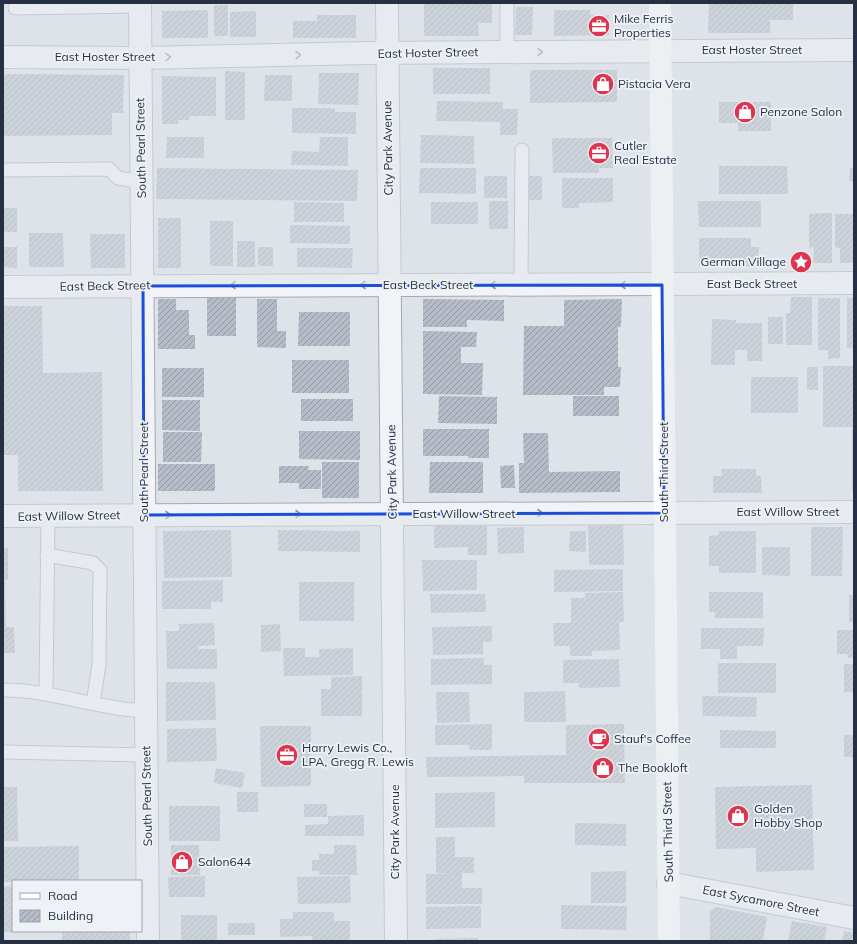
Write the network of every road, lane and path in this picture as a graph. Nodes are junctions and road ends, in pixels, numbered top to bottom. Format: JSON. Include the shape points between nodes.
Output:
{"nodes":[{"id":1,"x":387,"y":3,"type":"edge"},
{"id":2,"x":507,"y":3,"type":"edge"},
{"id":3,"x":660,"y":3,"type":"edge"},
{"id":4,"x":140,"y":5,"type":"edge"},
{"id":5,"x":15,"y":8,"type":"dead end"},
{"id":6,"x":854,"y":50,"type":"edge"},
{"id":7,"x":661,"y":51,"type":"junction"},
{"id":8,"x":507,"y":52,"type":"junction"},
{"id":9,"x":387,"y":53,"type":"junction"},
{"id":10,"x":3,"y":57,"type":"edge"},
{"id":11,"x":140,"y":58,"type":"junction"},
{"id":12,"x":522,"y":150,"type":"dead end"},
{"id":13,"x":3,"y":170,"type":"edge"},
{"id":14,"x":142,"y":182,"type":"junction"},
{"id":15,"x":854,"y":283,"type":"edge"},
{"id":16,"x":390,"y":285,"type":"junction"},
{"id":17,"x":521,"y":285,"type":"junction"},
{"id":18,"x":662,"y":285,"type":"junction"},
{"id":19,"x":143,"y":286,"type":"junction"},
{"id":20,"x":3,"y":287,"type":"edge"},
{"id":21,"x":854,"y":512,"type":"edge"},
{"id":22,"x":664,"y":513,"type":"junction"},
{"id":23,"x":392,"y":514,"type":"junction"},
{"id":24,"x":144,"y":515,"type":"junction"},
{"id":25,"x":3,"y":516,"type":"edge"},
{"id":26,"x":48,"y":516,"type":"junction"},
{"id":27,"x":47,"y":555,"type":"junction"},
{"id":28,"x":3,"y":690,"type":"edge"},
{"id":29,"x":46,"y":693,"type":"junction"},
{"id":30,"x":93,"y":703,"type":"junction"},
{"id":31,"x":146,"y":711,"type":"junction"},
{"id":32,"x":3,"y":752,"type":"edge"},
{"id":33,"x":146,"y":755,"type":"junction"},
{"id":34,"x":668,"y":882,"type":"junction"},
{"id":35,"x":854,"y":918,"type":"edge"},
{"id":36,"x":148,"y":941,"type":"edge"},
{"id":37,"x":396,"y":941,"type":"edge"},
{"id":38,"x":669,"y":941,"type":"edge"}],
"edges":[{"from":1,"to":9,"type":"street","name":"City Park Avenue"},
{"from":2,"to":8,"type":"lane"},
{"from":3,"to":7,"type":"street","name":"South Third Street"},
{"from":4,"to":5,"type":"lane"},
{"from":4,"to":11,"type":"street","name":"South Pearl Street"},
{"from":6,"to":7,"type":"street","name":"East Hoster Street"},
{"from":8,"to":7,"type":"street","name":"East Hoster Street","one_way":true},
{"from":7,"to":18,"type":"street","name":"South Third Street"},
{"from":8,"to":9,"type":"street","name":"East Hoster Street"},
{"from":11,"to":9,"type":"street","name":"East Hoster Street","one_way":true},
{"from":9,"to":16,"type":"street","name":"City Park Avenue"},
{"from":10,"to":11,"type":"street","name":"East Hoster Street"},
{"from":11,"to":14,"type":"street","name":"South Pearl Street"},
{"from":12,"to":17,"type":"lane"},
{"from":13,"to":14,"type":"lane","via":[[109,170],[118,178]]},
{"from":14,"to":19,"type":"street","name":"South Pearl Street"},
{"from":15,"to":18,"type":"street","name":"East Beck Street"},
{"from":17,"to":16,"type":"street","name":"East Beck Street","one_way":true},
{"from":16,"to":19,"type":"street","name":"East Beck Street","one_way":true},
{"from":16,"to":23,"type":"street","name":"City Park Avenue"},
{"from":18,"to":17,"type":"street","name":"East Beck Street","one_way":true},
{"from":18,"to":22,"type":"street","name":"South Third Street"},
{"from":19,"to":20,"type":"street","name":"East Beck Street"},
{"from":19,"to":24,"type":"street","name":"South Pearl Street"},
{"from":21,"to":22,"type":"street","name":"East Willow Street"},
{"from":23,"to":22,"type":"street","name":"East Willow Street","one_way":true},
{"from":22,"to":34,"type":"street","name":"South Third Street"},
{"from":24,"to":23,"type":"street","name":"East Willow Street","one_way":true},
{"from":23,"to":37,"type":"street","name":"City Park Avenue"},
{"from":24,"to":26,"type":"street","name":"East Willow Street"},
{"from":24,"to":31,"type":"street","name":"South Pearl Street"},
{"from":25,"to":26,"type":"street","name":"East Willow Street"},
{"from":26,"to":27,"type":"lane"},
{"from":27,"to":29,"type":"lane"},
{"from":27,"to":30,"type":"lane","via":[[93,563],[100,570],[99,665]]},
{"from":28,"to":29,"type":"lane"},
{"from":29,"to":30,"type":"lane"},
{"from":30,"to":31,"type":"lane"},
{"from":31,"to":33,"type":"street","name":"South Pearl Street"},
{"from":32,"to":33,"type":"lane"},
{"from":33,"to":36,"type":"street","name":"South Pearl Street"},
{"from":34,"to":35,"type":"street","name":"East Sycamore Street"},
{"from":34,"to":38,"type":"street","name":"South Third Street"}]}
